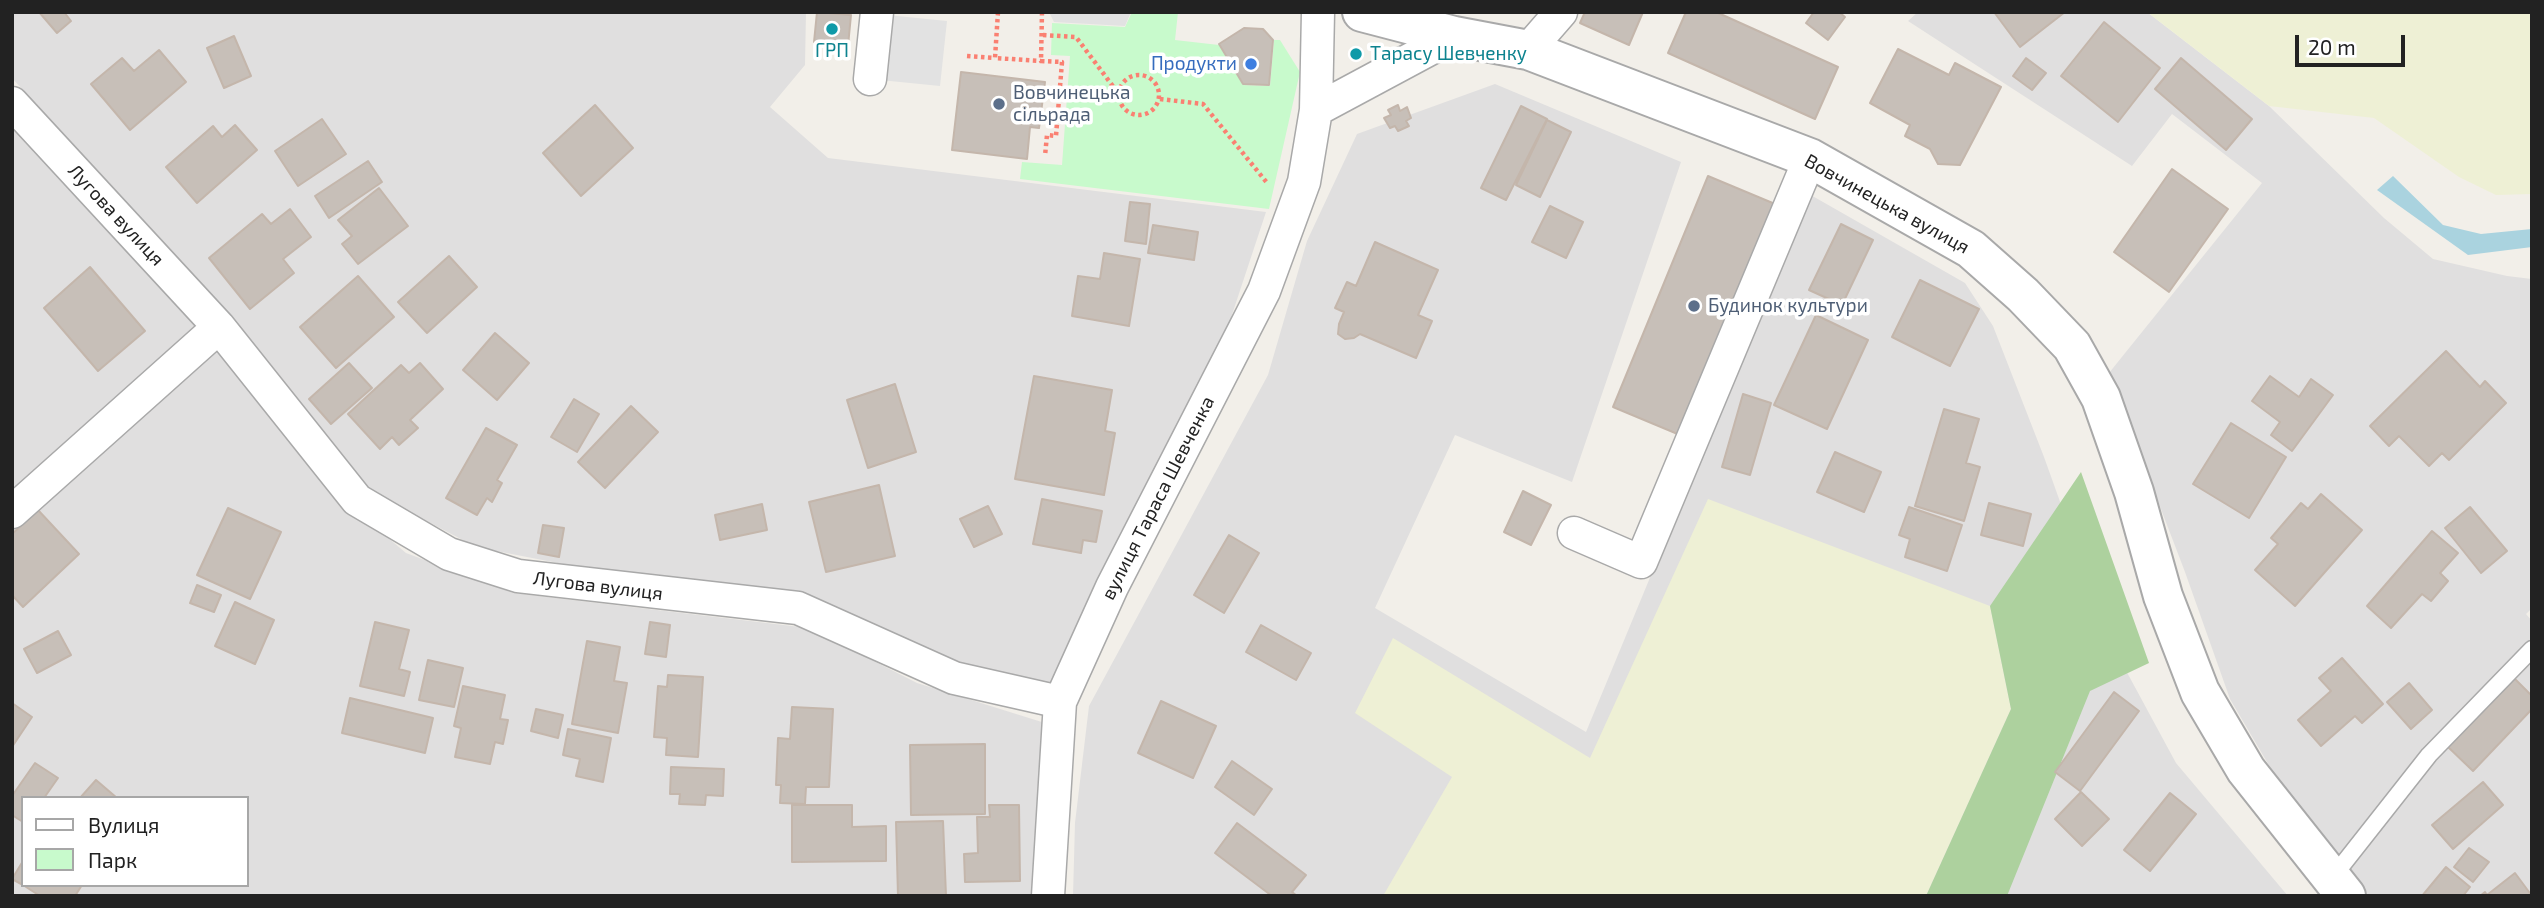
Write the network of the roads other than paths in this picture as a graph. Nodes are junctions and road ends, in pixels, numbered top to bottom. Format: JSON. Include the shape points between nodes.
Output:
{"nodes":[{"id":1,"x":877,"y":12,"type":"edge"},
{"id":2,"x":1318,"y":12,"type":"edge"},
{"id":3,"x":1362,"y":12,"type":"edge"},
{"id":4,"x":1561,"y":12,"type":"edge"},
{"id":5,"x":1454,"y":36,"type":"junction"},
{"id":6,"x":1528,"y":50,"type":"junction"},
{"id":7,"x":870,"y":79,"type":"dead end"},
{"id":8,"x":12,"y":103,"type":"edge"},
{"id":9,"x":1316,"y":110,"type":"junction"},
{"id":10,"x":1810,"y":159,"type":"junction"},
{"id":11,"x":219,"y":327,"type":"junction"},
{"id":12,"x":12,"y":512,"type":"edge"},
{"id":13,"x":1574,"y":533,"type":"dead end"},
{"id":14,"x":2532,"y":649,"type":"edge"},
{"id":15,"x":1060,"y":702,"type":"junction"},
{"id":16,"x":2339,"y":887,"type":"edge"},
{"id":17,"x":1048,"y":896,"type":"edge"}],
"edges":[{"from":1,"to":7,"type":"street"},
{"from":2,"to":9,"type":"street","name":"вулиця Тараса Шевченка"},
{"from":3,"to":5,"type":"street","name":"Вовчинецька вулиця"},
{"from":4,"to":6,"type":"street"},
{"from":5,"to":6,"type":"street","name":"Вовчинецька вулиця"},
{"from":5,"to":9,"type":"street"},
{"from":6,"to":10,"type":"street","name":"Вовчинецька вулиця"},
{"from":8,"to":11,"type":"street","name":"Лугова вулиця"},
{"from":9,"to":15,"type":"street","name":"вулиця Тараса Шевченка","via":[[1304,182],[1264,291],[1112,587]]},
{"from":10,"to":13,"type":"street","via":[[1641,562]]},
{"from":10,"to":16,"type":"street","name":"Вовчинецька вулиця","via":[[1971,249],[2072,346],[2101,398],[2163,596],[2200,692],[2246,770]]},
{"from":11,"to":12,"type":"street"},
{"from":11,"to":15,"type":"street","name":"Лугова вулиця","via":[[357,500],[449,554],[518,576],[798,608],[954,678]]},
{"from":14,"to":16,"type":"lane","via":[[2429,755]]},
{"from":15,"to":17,"type":"street","name":"вулиця Тараса Шевченка"}]}
